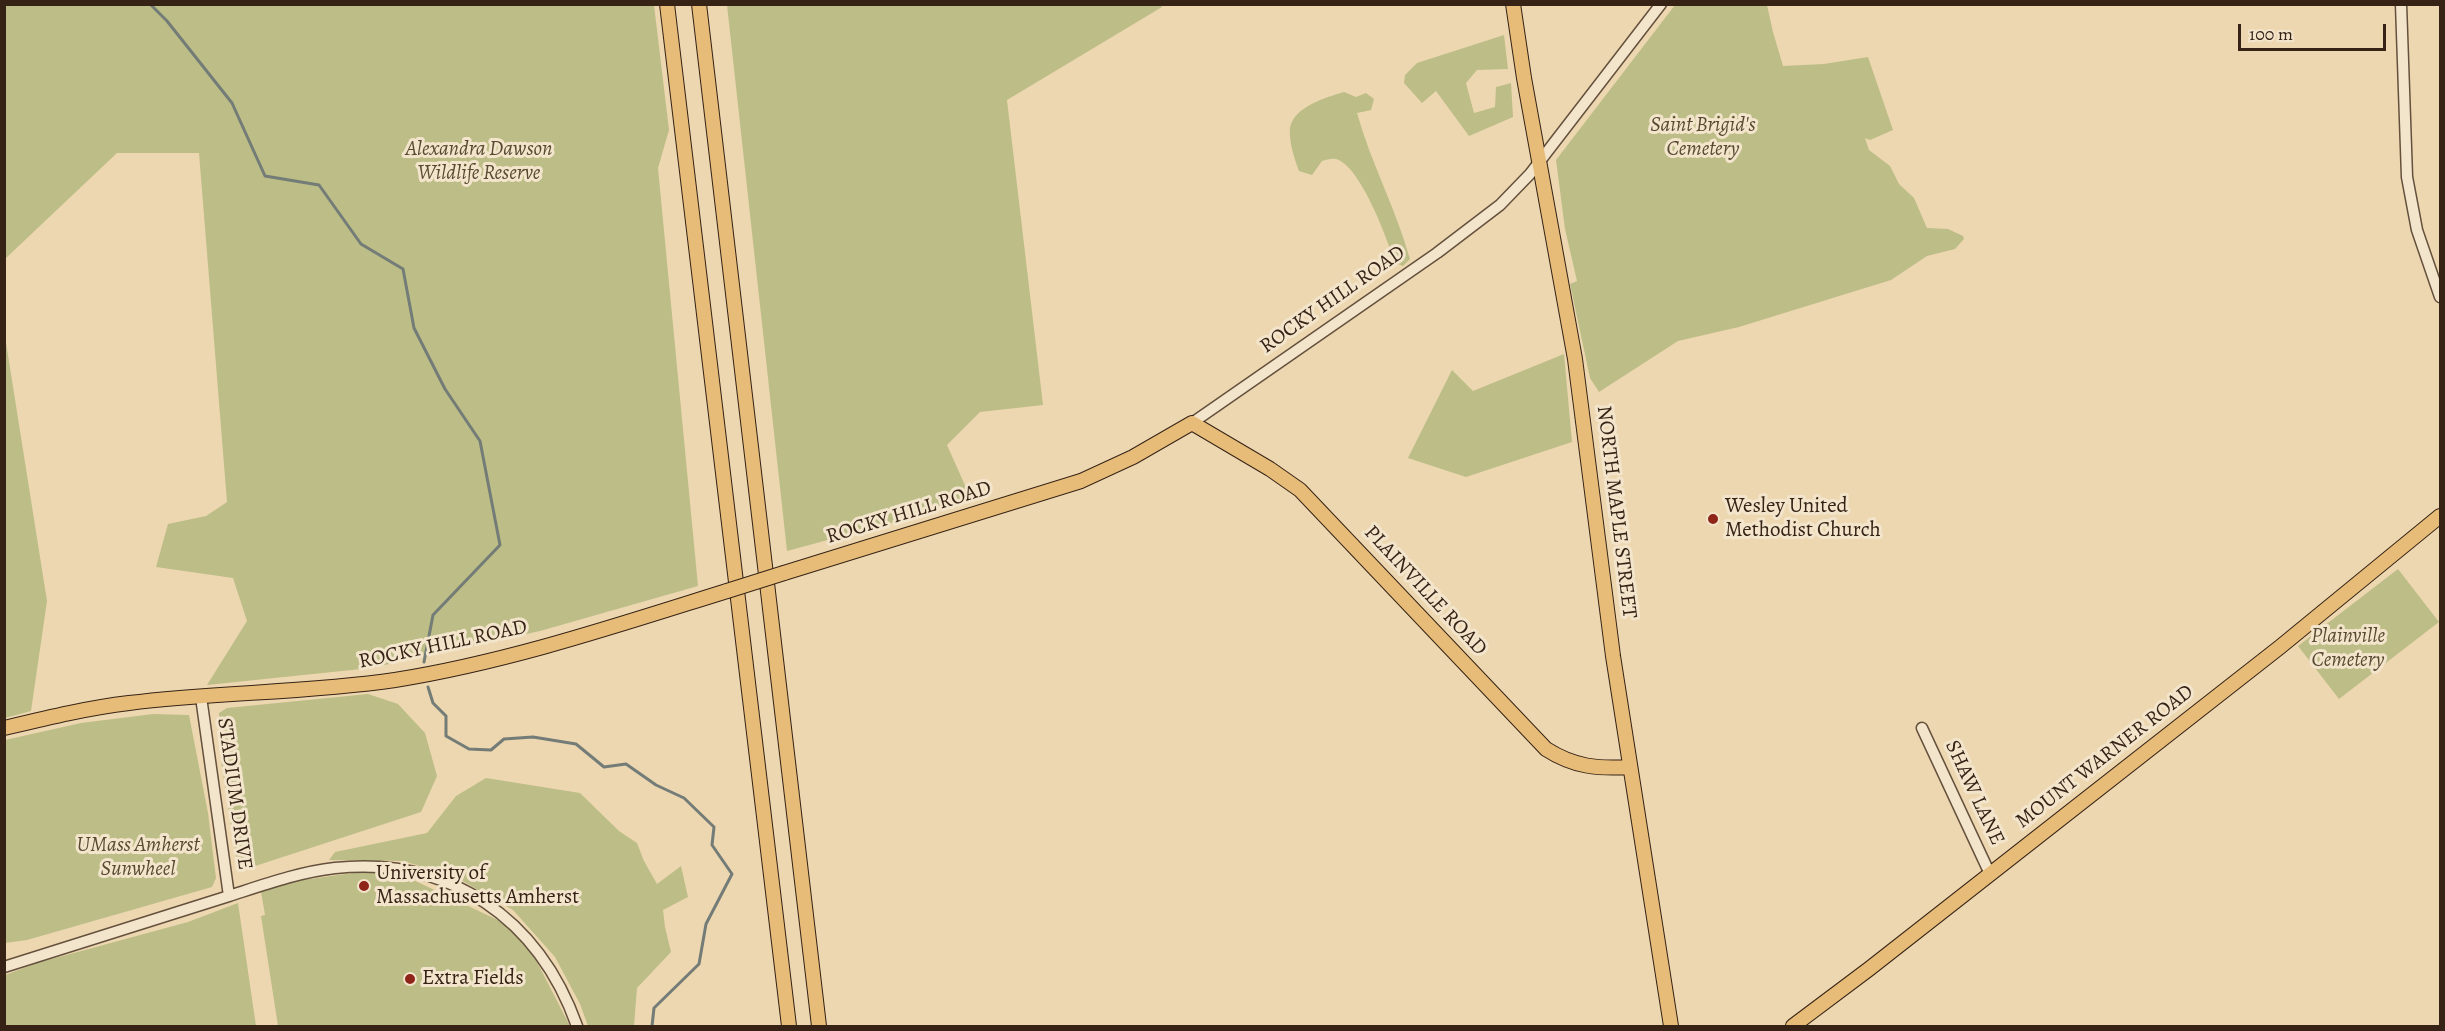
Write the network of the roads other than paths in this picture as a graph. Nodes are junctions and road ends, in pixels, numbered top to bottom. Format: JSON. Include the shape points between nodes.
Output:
{"nodes":[{"id":1,"x":667,"y":4,"type":"edge"},
{"id":2,"x":699,"y":4,"type":"edge"},
{"id":3,"x":1513,"y":4,"type":"edge"},
{"id":4,"x":1661,"y":4,"type":"edge"},
{"id":5,"x":2401,"y":4,"type":"edge"},
{"id":6,"x":1539,"y":163,"type":"junction"},
{"id":7,"x":2440,"y":297,"type":"edge"},
{"id":8,"x":1192,"y":423,"type":"junction"},
{"id":9,"x":2440,"y":516,"type":"edge"},
{"id":10,"x":201,"y":697,"type":"junction"},
{"id":11,"x":4,"y":728,"type":"edge"},
{"id":12,"x":1922,"y":728,"type":"dead end"},
{"id":13,"x":1630,"y":767,"type":"junction"},
{"id":14,"x":1990,"y":874,"type":"junction"},
{"id":15,"x":228,"y":896,"type":"junction"},
{"id":16,"x":4,"y":967,"type":"edge"},
{"id":17,"x":578,"y":1026,"type":"edge"},
{"id":18,"x":789,"y":1026,"type":"edge"},
{"id":19,"x":819,"y":1026,"type":"edge"},
{"id":20,"x":1671,"y":1026,"type":"edge"},
{"id":21,"x":1793,"y":1026,"type":"edge"}],
"edges":[{"from":1,"to":18,"type":"main road"},
{"from":2,"to":19,"type":"main road"},
{"from":3,"to":6,"type":"main road","name":"NORTH MAPLE STREET"},
{"from":4,"to":6,"type":"street","name":"ROCKY HILL ROAD"},
{"from":5,"to":7,"type":"street","via":[[2407,177],[2417,230]]},
{"from":6,"to":8,"type":"street","name":"ROCKY HILL ROAD","via":[[1500,205],[1437,254]]},
{"from":6,"to":13,"type":"main road","name":"NORTH MAPLE STREET","via":[[1575,359]]},
{"from":8,"to":10,"type":"main road","name":"ROCKY HILL ROAD","bridge":true,"via":[[1081,481],[516,655],[337,688]]},
{"from":8,"to":13,"type":"main road","name":"PLAINVILLE ROAD","via":[[1300,490],[1546,749],[1561,759],[1590,768]]},
{"from":9,"to":14,"type":"main road","name":"MOUNT WARNER ROAD"},
{"from":10,"to":11,"type":"main road","name":"ROCKY HILL ROAD","via":[[106,707]]},
{"from":10,"to":15,"type":"street","name":"STADIUM DRIVE"},
{"from":12,"to":14,"type":"street","name":"SHAW LANE"},
{"from":13,"to":20,"type":"main road","name":"NORTH MAPLE STREET"},
{"from":14,"to":21,"type":"main road","name":"MOUNT WARNER ROAD"},
{"from":15,"to":16,"type":"street","name":"STADIUM DRIVE"},
{"from":15,"to":17,"type":"street","name":"STADIUM DRIVE","via":[[310,873],[348,867],[398,869],[445,883],[494,907],[521,931],[550,969]]}]}
